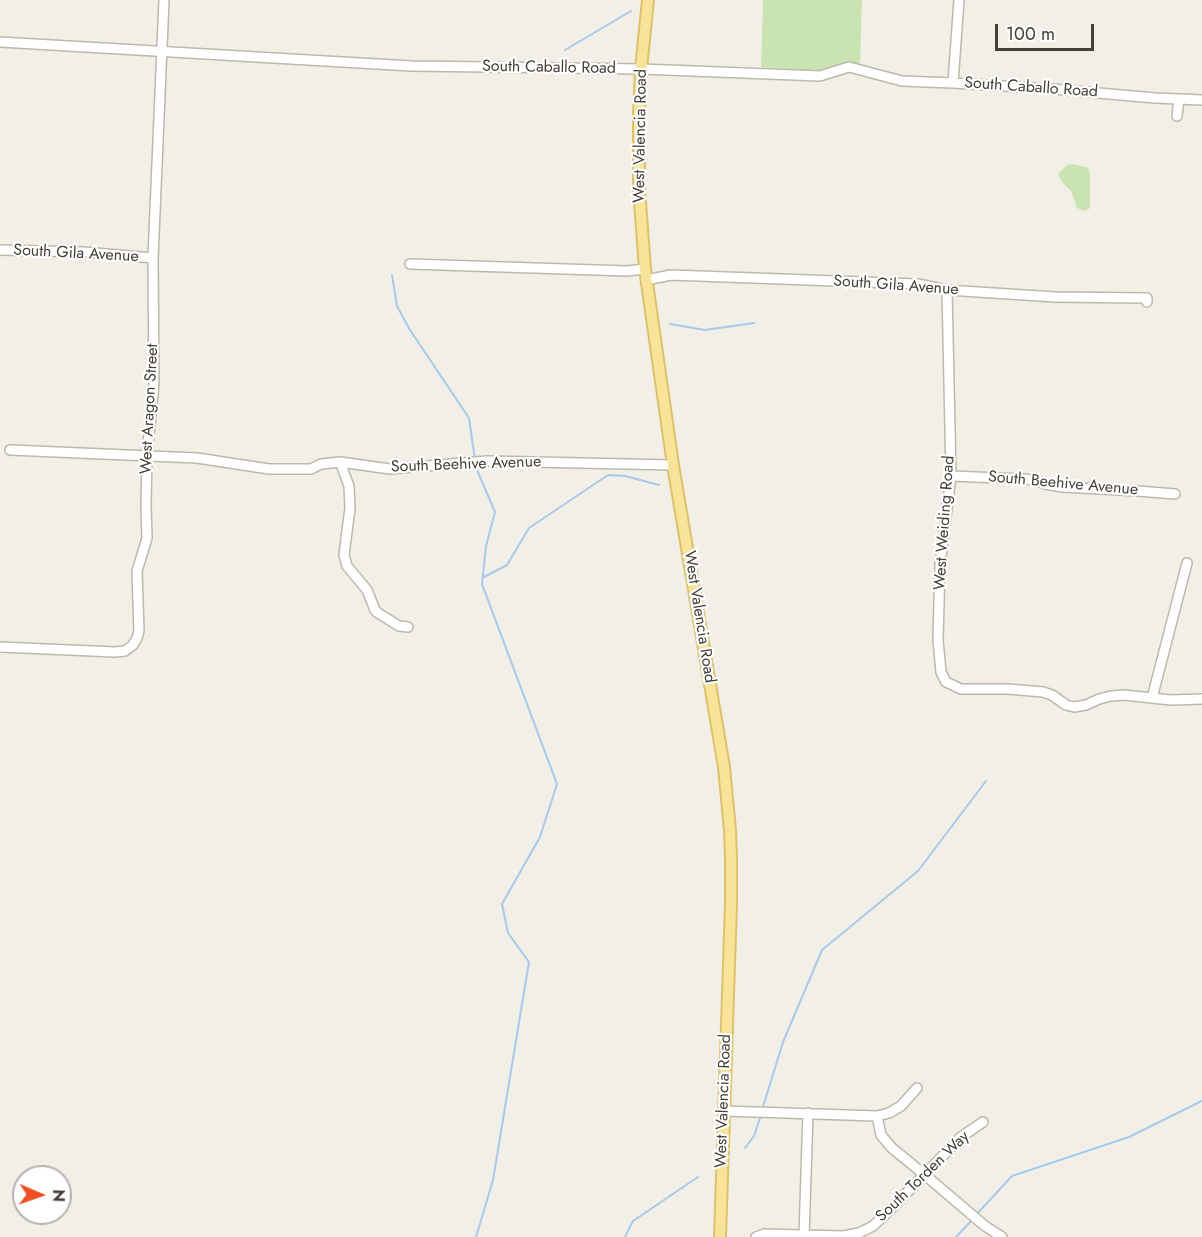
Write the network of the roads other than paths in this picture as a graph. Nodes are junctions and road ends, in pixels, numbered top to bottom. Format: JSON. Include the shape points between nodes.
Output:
{"nodes":[{"id":1,"x":164,"y":0,"type":"edge"},
{"id":2,"x":648,"y":0,"type":"edge"},
{"id":3,"x":959,"y":0,"type":"edge"},
{"id":4,"x":0,"y":42,"type":"edge"},
{"id":5,"x":162,"y":51,"type":"junction"},
{"id":6,"x":641,"y":69,"type":"junction"},
{"id":7,"x":953,"y":83,"type":"junction"},
{"id":8,"x":1179,"y":99,"type":"junction"},
{"id":9,"x":1202,"y":99,"type":"edge"},
{"id":10,"x":1177,"y":116,"type":"dead end"},
{"id":11,"x":0,"y":250,"type":"edge"},
{"id":12,"x":153,"y":258,"type":"junction"},
{"id":13,"x":410,"y":264,"type":"dead end"},
{"id":14,"x":645,"y":274,"type":"junction"},
{"id":15,"x":947,"y":290,"type":"junction"},
{"id":16,"x":1147,"y":300,"type":"dead end"},
{"id":17,"x":10,"y":450,"type":"dead end"},
{"id":18,"x":147,"y":455,"type":"junction"},
{"id":19,"x":340,"y":462,"type":"junction"},
{"id":20,"x":674,"y":465,"type":"junction"},
{"id":21,"x":951,"y":476,"type":"junction"},
{"id":22,"x":1175,"y":494,"type":"dead end"},
{"id":23,"x":1187,"y":563,"type":"dead end"},
{"id":24,"x":408,"y":627,"type":"dead end"},
{"id":25,"x":0,"y":647,"type":"edge"},
{"id":26,"x":1152,"y":698,"type":"junction"},
{"id":27,"x":1202,"y":699,"type":"edge"},
{"id":28,"x":917,"y":1088,"type":"dead end"},
{"id":29,"x":724,"y":1111,"type":"junction"},
{"id":30,"x":808,"y":1113,"type":"junction"},
{"id":31,"x":877,"y":1116,"type":"junction"},
{"id":32,"x":983,"y":1122,"type":"dead end"},
{"id":33,"x":925,"y":1174,"type":"junction"},
{"id":34,"x":804,"y":1236,"type":"edge"},
{"id":35,"x":720,"y":1237,"type":"edge"},
{"id":36,"x":756,"y":1237,"type":"edge"},
{"id":37,"x":1002,"y":1237,"type":"edge"}],
"edges":[{"from":1,"to":5,"type":"street","name":"West Aragon Street"},
{"from":2,"to":6,"type":"main road","name":"West Valencia Road"},
{"from":3,"to":7,"type":"street"},
{"from":4,"to":5,"type":"street","name":"South Caballo Road"},
{"from":5,"to":6,"type":"street","name":"South Caballo Road","via":[[411,66]]},
{"from":5,"to":12,"type":"street","name":"West Aragon Street"},
{"from":6,"to":7,"type":"street","name":"South Caballo Road","via":[[820,76],[849,67],[902,81]]},
{"from":6,"to":14,"type":"main road","name":"West Valencia Road","via":[[639,174]]},
{"from":7,"to":8,"type":"street","name":"South Caballo Road"},
{"from":8,"to":9,"type":"street","name":"South Caballo Road"},
{"from":8,"to":10,"type":"street"},
{"from":11,"to":12,"type":"street","name":"South Gila Avenue"},
{"from":12,"to":18,"type":"street","name":"West Aragon Street","via":[[154,384]]},
{"from":13,"to":14,"type":"street","name":"South Gila Avenue"},
{"from":14,"to":15,"type":"street","name":"South Gila Avenue","via":[[918,284]]},
{"from":14,"to":20,"type":"main road","name":"West Valencia Road"},
{"from":15,"to":16,"type":"street","name":"South Gila Avenue"},
{"from":15,"to":21,"type":"street","name":"West Weiding Road"},
{"from":17,"to":18,"type":"street","name":"South Beehive Avenue"},
{"from":18,"to":19,"type":"street","name":"South Beehive Avenue","via":[[197,458],[269,470],[311,469]]},
{"from":18,"to":25,"type":"street","name":"West Aragon Street","via":[[147,538],[137,571],[139,631],[133,645],[115,652]]},
{"from":19,"to":20,"type":"street","name":"South Beehive Avenue","via":[[390,469],[487,461]]},
{"from":19,"to":24,"type":"street","via":[[349,486],[344,555],[347,566],[367,590],[375,610],[399,626]]},
{"from":20,"to":29,"type":"main road","name":"West Valencia Road","via":[[728,793],[731,869]]},
{"from":21,"to":22,"type":"street","name":"South Beehive Avenue"},
{"from":21,"to":26,"type":"street","name":"West Weiding Road","via":[[939,575],[939,660],[946,682],[961,689],[1043,692],[1074,707],[1111,696]]},
{"from":23,"to":26,"type":"street"},
{"from":26,"to":27,"type":"street"},
{"from":28,"to":31,"type":"street","via":[[901,1106]]},
{"from":29,"to":30,"type":"street"},
{"from":29,"to":35,"type":"main road","name":"West Valencia Road"},
{"from":30,"to":31,"type":"street"},
{"from":30,"to":34,"type":"street"},
{"from":31,"to":33,"type":"street","via":[[881,1135]]},
{"from":32,"to":33,"type":"street","name":"South Torden Way","via":[[961,1137]]},
{"from":33,"to":34,"type":"street","name":"South Torden Way","via":[[873,1226],[843,1236]]},
{"from":33,"to":37,"type":"street"},
{"from":34,"to":36,"type":"street","name":"South Torden Way"}]}
